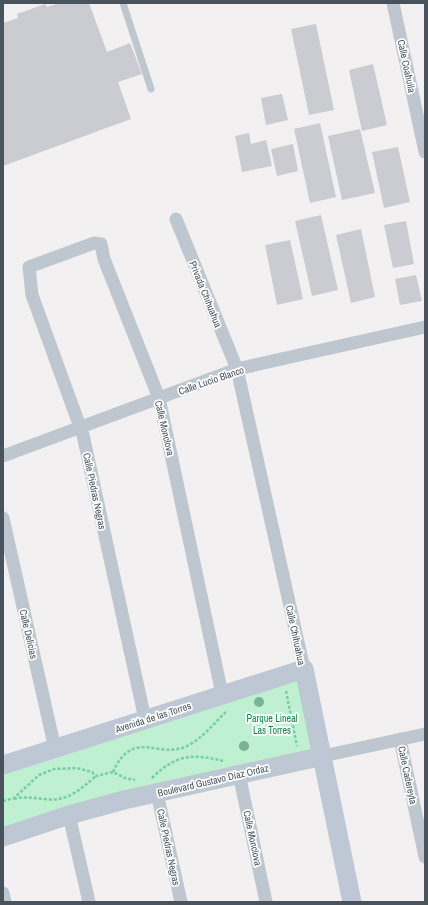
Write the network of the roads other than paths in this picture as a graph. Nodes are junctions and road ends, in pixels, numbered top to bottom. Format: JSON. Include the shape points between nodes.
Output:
{"nodes":[{"id":1,"x":123,"y":3,"type":"edge"},
{"id":2,"x":393,"y":3,"type":"edge"},
{"id":3,"x":151,"y":89,"type":"dead end"},
{"id":4,"x":423,"y":129,"type":"edge"},
{"id":5,"x":425,"y":152,"type":"edge"},
{"id":6,"x":176,"y":219,"type":"dead end"},
{"id":7,"x":28,"y":267,"type":"joint"},
{"id":8,"x":425,"y":327,"type":"edge"},
{"id":9,"x":237,"y":369,"type":"junction"},
{"id":10,"x":159,"y":398,"type":"junction"},
{"id":11,"x":80,"y":427,"type":"junction"},
{"id":12,"x":3,"y":456,"type":"edge"},
{"id":13,"x":3,"y":518,"type":"edge"},
{"id":14,"x":304,"y":669,"type":"junction"},
{"id":15,"x":226,"y":701,"type":"junction"},
{"id":16,"x":145,"y":719,"type":"junction"},
{"id":17,"x":425,"y":734,"type":"edge"},
{"id":18,"x":400,"y":739,"type":"junction"},
{"id":19,"x":55,"y":749,"type":"junction"},
{"id":20,"x":323,"y":756,"type":"junction"},
{"id":21,"x":3,"y":766,"type":"edge"},
{"id":22,"x":239,"y":774,"type":"junction"},
{"id":23,"x":154,"y":786,"type":"junction"},
{"id":24,"x":69,"y":815,"type":"junction"},
{"id":25,"x":3,"y":837,"type":"edge"},
{"id":26,"x":425,"y":857,"type":"edge"},
{"id":27,"x":3,"y":894,"type":"edge"},
{"id":28,"x":5,"y":902,"type":"edge"},
{"id":29,"x":89,"y":902,"type":"edge"},
{"id":30,"x":181,"y":902,"type":"edge"},
{"id":31,"x":266,"y":902,"type":"edge"},
{"id":32,"x":352,"y":902,"type":"edge"}],
"edges":[{"from":1,"to":3,"type":"lane"},
{"from":2,"to":4,"type":"street","name":"Calle Coahuila"},
{"from":4,"to":5,"type":"street","name":"Calle Coahuila"},
{"from":6,"to":9,"type":"street","name":"Privada Chihuahua"},
{"from":7,"to":10,"type":"street","name":"Calle Monclova","via":[[94,243],[101,244],[104,259]]},
{"from":7,"to":11,"type":"street","name":"Calle Piedras Negras","via":[[32,295]]},
{"from":8,"to":9,"type":"street","name":"Calle Lucio Blanco"},
{"from":9,"to":10,"type":"street","name":"Calle Lucio Blanco"},
{"from":9,"to":14,"type":"street","name":"Calle Chihuahua"},
{"from":10,"to":11,"type":"street","name":"Calle Lucio Blanco"},
{"from":10,"to":15,"type":"street","name":"Calle Monclova"},
{"from":11,"to":12,"type":"street","name":"Calle Lucio Blanco"},
{"from":11,"to":16,"type":"street","name":"Calle Piedras Negras"},
{"from":13,"to":19,"type":"street","name":"Calle Delicias"},
{"from":14,"to":15,"type":"street","name":"Avenida de las Torres"},
{"from":14,"to":20,"type":"street","name":"Calle Chihuahua"},
{"from":15,"to":16,"type":"street","name":"Avenida de las Torres"},
{"from":16,"to":19,"type":"street","name":"Avenida de las Torres"},
{"from":17,"to":18,"type":"street","name":"Boulevard Gustavo Díaz Ordaz"},
{"from":18,"to":20,"type":"street","name":"Boulevard Gustavo Díaz Ordaz"},
{"from":18,"to":26,"type":"street","name":"Calle Cadereyta"},
{"from":19,"to":21,"type":"street","name":"Avenida de las Torres"},
{"from":20,"to":22,"type":"street","name":"Boulevard Gustavo Díaz Ordaz"},
{"from":20,"to":32,"type":"street","name":"Calle Chihuahua"},
{"from":22,"to":23,"type":"street","name":"Boulevard Gustavo Díaz Ordaz"},
{"from":22,"to":31,"type":"street","name":"Calle Monclova"},
{"from":23,"to":24,"type":"street","name":"Boulevard Gustavo Díaz Ordaz"},
{"from":23,"to":30,"type":"street","name":"Calle Piedras Negras"},
{"from":24,"to":25,"type":"street","name":"Boulevard Gustavo Díaz Ordaz"},
{"from":24,"to":29,"type":"street"},
{"from":27,"to":28,"type":"street"}]}
